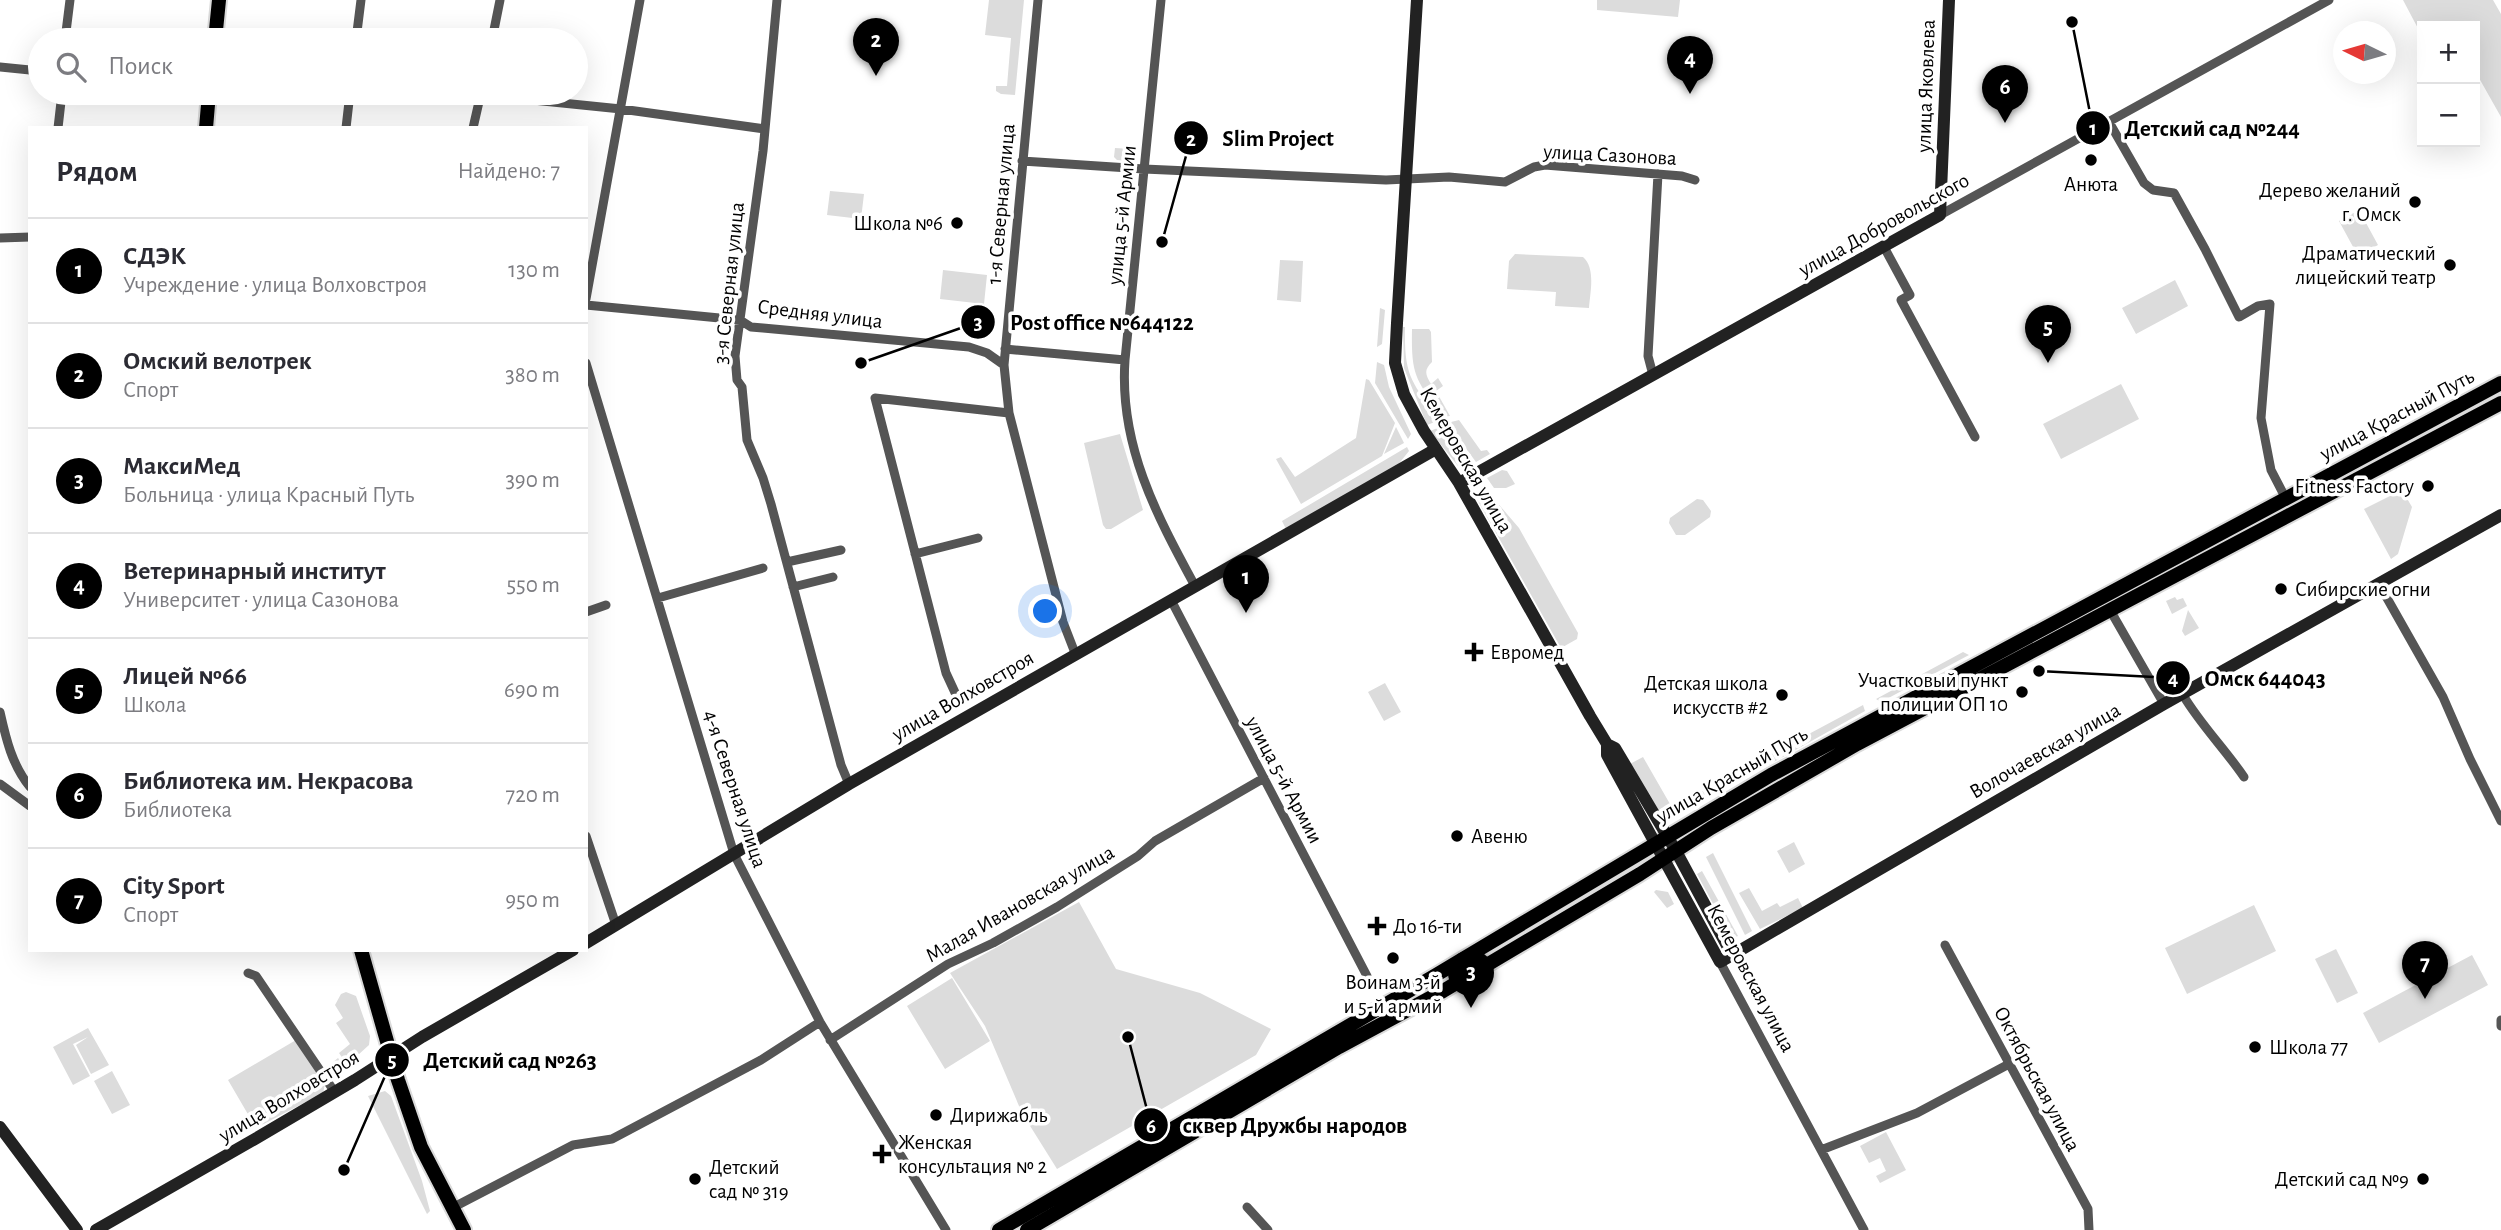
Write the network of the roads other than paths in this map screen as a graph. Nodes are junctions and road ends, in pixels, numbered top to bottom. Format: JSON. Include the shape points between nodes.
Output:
{"nodes":[{"id":1,"x":70,"y":0,"type":"edge"},
{"id":2,"x":219,"y":0,"type":"edge"},
{"id":3,"x":361,"y":0,"type":"edge"},
{"id":4,"x":500,"y":0,"type":"edge"},
{"id":5,"x":640,"y":0,"type":"edge"},
{"id":6,"x":778,"y":0,"type":"edge"},
{"id":7,"x":1038,"y":0,"type":"edge"},
{"id":8,"x":1161,"y":0,"type":"edge"},
{"id":9,"x":1417,"y":0,"type":"edge"},
{"id":10,"x":1949,"y":0,"type":"edge"},
{"id":11,"x":2329,"y":0,"type":"edge"},
{"id":12,"x":66,"y":28,"type":"edge"},
{"id":13,"x":216,"y":28,"type":"edge"},
{"id":14,"x":358,"y":28,"type":"edge"},
{"id":15,"x":494,"y":28,"type":"edge"},
{"id":16,"x":0,"y":67,"type":"edge"},
{"id":17,"x":28,"y":70,"type":"edge"},
{"id":18,"x":61,"y":105,"type":"edge"},
{"id":19,"x":208,"y":105,"type":"edge"},
{"id":20,"x":348,"y":105,"type":"edge"},
{"id":21,"x":478,"y":105,"type":"edge"},
{"id":22,"x":584,"y":105,"type":"edge"},
{"id":23,"x":621,"y":109,"type":"junction"},
{"id":24,"x":2109,"y":122,"type":"junction"},
{"id":25,"x":58,"y":126,"type":"edge"},
{"id":26,"x":206,"y":126,"type":"edge"},
{"id":27,"x":346,"y":126,"type":"edge"},
{"id":28,"x":473,"y":126,"type":"edge"},
{"id":29,"x":765,"y":129,"type":"junction"},
{"id":30,"x":1022,"y":160,"type":"junction"},
{"id":31,"x":1144,"y":169,"type":"junction"},
{"id":32,"x":1658,"y":174,"type":"junction"},
{"id":33,"x":1405,"y":179,"type":"junction"},
{"id":34,"x":1695,"y":180,"type":"dead end"},
{"id":35,"x":1940,"y":215,"type":"junction"},
{"id":36,"x":28,"y":237,"type":"edge"},
{"id":37,"x":0,"y":238,"type":"edge"},
{"id":38,"x":1885,"y":247,"type":"junction"},
{"id":39,"x":588,"y":291,"type":"edge"},
{"id":40,"x":588,"y":302,"type":"edge"},
{"id":41,"x":740,"y":320,"type":"junction"},
{"id":42,"x":1005,"y":349,"type":"junction"},
{"id":43,"x":1125,"y":360,"type":"junction"},
{"id":44,"x":1004,"y":365,"type":"junction"},
{"id":45,"x":588,"y":370,"type":"edge"},
{"id":46,"x":1653,"y":375,"type":"junction"},
{"id":47,"x":2501,"y":383,"type":"edge"},
{"id":48,"x":2501,"y":403,"type":"edge"},
{"id":49,"x":1009,"y":414,"type":"junction"},
{"id":50,"x":1975,"y":437,"type":"dead end"},
{"id":51,"x":1436,"y":449,"type":"junction"},
{"id":52,"x":1459,"y":483,"type":"junction"},
{"id":53,"x":2286,"y":499,"type":"junction"},
{"id":54,"x":2501,"y":515,"type":"edge"},
{"id":55,"x":978,"y":538,"type":"dead end"},
{"id":56,"x":841,"y":550,"type":"dead end"},
{"id":57,"x":915,"y":554,"type":"junction"},
{"id":58,"x":787,"y":562,"type":"junction"},
{"id":59,"x":763,"y":568,"type":"dead end"},
{"id":60,"x":833,"y":577,"type":"dead end"},
{"id":61,"x":2379,"y":584,"type":"junction"},
{"id":62,"x":1195,"y":586,"type":"junction"},
{"id":63,"x":793,"y":587,"type":"junction"},
{"id":64,"x":658,"y":598,"type":"junction"},
{"id":65,"x":1171,"y":600,"type":"junction"},
{"id":66,"x":2106,"y":604,"type":"junction"},
{"id":67,"x":606,"y":605,"type":"dead end"},
{"id":68,"x":588,"y":611,"type":"edge"},
{"id":69,"x":1075,"y":653,"type":"junction"},
{"id":70,"x":2183,"y":695,"type":"junction"},
{"id":71,"x":958,"y":699,"type":"dead end"},
{"id":72,"x":2164,"y":704,"type":"junction"},
{"id":73,"x":0,"y":712,"type":"edge"},
{"id":74,"x":3,"y":743,"type":"edge"},
{"id":75,"x":28,"y":768,"type":"edge"},
{"id":76,"x":21,"y":776,"type":"junction"},
{"id":77,"x":2244,"y":777,"type":"dead end"},
{"id":78,"x":1264,"y":778,"type":"junction"},
{"id":79,"x":0,"y":784,"type":"edge"},
{"id":80,"x":849,"y":784,"type":"junction"},
{"id":81,"x":28,"y":785,"type":"edge"},
{"id":82,"x":28,"y":805,"type":"edge"},
{"id":83,"x":2501,"y":821,"type":"edge"},
{"id":84,"x":588,"y":841,"type":"edge"},
{"id":85,"x":1661,"y":841,"type":"junction"},
{"id":86,"x":734,"y":854,"type":"junction"},
{"id":87,"x":1670,"y":855,"type":"junction"},
{"id":88,"x":616,"y":925,"type":"junction"},
{"id":89,"x":588,"y":942,"type":"edge"},
{"id":90,"x":1945,"y":946,"type":"dead end"},
{"id":91,"x":362,"y":952,"type":"edge"},
{"id":92,"x":570,"y":952,"type":"edge"},
{"id":93,"x":1726,"y":958,"type":"junction"},
{"id":94,"x":248,"y":973,"type":"dead end"},
{"id":95,"x":1367,"y":976,"type":"dead end"},
{"id":96,"x":2501,"y":1020,"type":"edge"},
{"id":97,"x":820,"y":1022,"type":"junction"},
{"id":98,"x":2501,"y":1026,"type":"edge"},
{"id":99,"x":830,"y":1040,"type":"junction"},
{"id":100,"x":392,"y":1057,"type":"junction"},
{"id":101,"x":2010,"y":1064,"type":"junction"},
{"id":102,"x":334,"y":1091,"type":"junction"},
{"id":103,"x":0,"y":1127,"type":"edge"},
{"id":104,"x":1821,"y":1150,"type":"junction"},
{"id":105,"x":1247,"y":1207,"type":"dead end"},
{"id":106,"x":452,"y":1208,"type":"junction"},
{"id":107,"x":77,"y":1230,"type":"edge"},
{"id":108,"x":96,"y":1230,"type":"edge"},
{"id":109,"x":464,"y":1230,"type":"edge"},
{"id":110,"x":946,"y":1230,"type":"edge"},
{"id":111,"x":999,"y":1230,"type":"edge"},
{"id":112,"x":1027,"y":1230,"type":"edge"},
{"id":113,"x":1268,"y":1230,"type":"edge"},
{"id":114,"x":1864,"y":1230,"type":"edge"},
{"id":115,"x":2088,"y":1230,"type":"edge"}],
"edges":[{"from":1,"to":12,"type":"street"},
{"from":2,"to":13,"type":"main road"},
{"from":3,"to":14,"type":"street"},
{"from":4,"to":15,"type":"street"},
{"from":5,"to":23,"type":"street"},
{"from":6,"to":29,"type":"street","name":"3-я Северная улица"},
{"from":7,"to":30,"type":"street","name":"1-я Северная улица"},
{"from":8,"to":31,"type":"street","name":"улица 5-й Армии"},
{"from":9,"to":33,"type":"main road","name":"Кемеровская улица"},
{"from":10,"to":35,"type":"main road","name":"улица Яковлева"},
{"from":11,"to":24,"type":"street","name":"улица Добровольского"},
{"from":16,"to":17,"type":"street"},
{"from":18,"to":25,"type":"street"},
{"from":19,"to":26,"type":"main road"},
{"from":20,"to":27,"type":"street"},
{"from":21,"to":28,"type":"street"},
{"from":22,"to":23,"type":"street"},
{"from":23,"to":29,"type":"street"},
{"from":23,"to":39,"type":"street"},
{"from":24,"to":35,"type":"street","name":"улица Добровольского"},
{"from":24,"to":53,"type":"street","via":[[2144,183],[2174,193],[2239,317],[2270,304],[2261,418],[2271,470]]},
{"from":29,"to":41,"type":"street","name":"3-я Северная улица"},
{"from":30,"to":31,"type":"street","name":"улица Сазонова"},
{"from":30,"to":42,"type":"street","name":"1-я Северная улица"},
{"from":31,"to":33,"type":"street","name":"улица Сазонова"},
{"from":31,"to":43,"type":"street","name":"улица 5-й Армии"},
{"from":32,"to":33,"type":"street","name":"улица Сазонова","via":[[1545,165],[1505,182]]},
{"from":32,"to":34,"type":"street","name":"улица Сазонова"},
{"from":32,"to":46,"type":"street","via":[[1648,356]]},
{"from":33,"to":51,"type":"main road","name":"Кемеровская улица","via":[[1395,363],[1404,394]]},
{"from":35,"to":38,"type":"main road","name":"улица Добровольского"},
{"from":36,"to":37,"type":"street"},
{"from":38,"to":46,"type":"main road","name":"улица Добровольского"},
{"from":38,"to":50,"type":"street","via":[[1910,295],[1901,300]]},
{"from":40,"to":41,"type":"street","name":"Средняя улица"},
{"from":41,"to":44,"type":"street","name":"Средняя улица","via":[[751,327],[969,346]]},
{"from":41,"to":58,"type":"street","name":"3-я Северная улица","via":[[735,356],[747,440]]},
{"from":42,"to":43,"type":"street"},
{"from":42,"to":44,"type":"street","name":"1-я Северная улица"},
{"from":43,"to":62,"type":"street","name":"улица 5-й Армии","via":[[1125,408],[1133,447],[1155,511]]},
{"from":44,"to":49,"type":"street","name":"1-я Северная улица"},
{"from":45,"to":64,"type":"street","name":"4-я Северная улица"},
{"from":46,"to":52,"type":"main road","name":"улица Добровольского"},
{"from":47,"to":53,"type":"main road","name":"улица Красный Путь"},
{"from":48,"to":66,"type":"main road","name":"улица Красный Путь"},
{"from":49,"to":57,"type":"street","via":[[875,398]]},
{"from":49,"to":69,"type":"street","name":"1-я Северная улица"},
{"from":51,"to":52,"type":"main road","name":"Кемеровская улица"},
{"from":51,"to":62,"type":"main road","name":"улица Волховстроя"},
{"from":52,"to":85,"type":"main road","name":"Кемеровская улица","via":[[1607,744],[1615,748]]},
{"from":53,"to":66,"type":"main road","name":"улица Красный Путь"},
{"from":54,"to":61,"type":"main road","name":"Волочаевская улица"},
{"from":55,"to":57,"type":"street"},
{"from":56,"to":58,"type":"street"},
{"from":57,"to":71,"type":"street","via":[[946,673]]},
{"from":58,"to":63,"type":"street","name":"3-я Северная улица"},
{"from":59,"to":64,"type":"street"},
{"from":60,"to":63,"type":"street"},
{"from":61,"to":70,"type":"main road","name":"Волочаевская улица"},
{"from":61,"to":83,"type":"street","via":[[2443,697]]},
{"from":62,"to":65,"type":"main road","name":"улица Волховстроя"},
{"from":63,"to":80,"type":"street","name":"3-я Северная улица"},
{"from":64,"to":86,"type":"street","name":"4-я Северная улица"},
{"from":65,"to":69,"type":"main road","name":"улица Волховстроя"},
{"from":65,"to":78,"type":"street","name":"улица 5-й Армии"},
{"from":66,"to":72,"type":"street"},
{"from":66,"to":85,"type":"main road","name":"улица Красный Путь","via":[[1823,746]]},
{"from":66,"to":87,"type":"main road","name":"улица Красный Путь"},
{"from":67,"to":68,"type":"street"},
{"from":69,"to":80,"type":"main road","name":"улица Волховстроя"},
{"from":70,"to":72,"type":"main road","name":"Волочаевская улица"},
{"from":70,"to":77,"type":"street"},
{"from":72,"to":93,"type":"main road","name":"Волочаевская улица"},
{"from":73,"to":74,"type":"street"},
{"from":74,"to":76,"type":"street"},
{"from":75,"to":76,"type":"street"},
{"from":76,"to":81,"type":"street"},
{"from":78,"to":95,"type":"street","name":"улица 5-й Армии"},
{"from":78,"to":99,"type":"street","name":"Малая Ивановская улица","via":[[1155,841],[1057,907],[948,964]]},
{"from":79,"to":82,"type":"street"},
{"from":80,"to":86,"type":"main road","name":"улица Волховстроя"},
{"from":84,"to":88,"type":"street"},
{"from":85,"to":87,"type":"main road","name":"Кемеровская улица"},
{"from":85,"to":111,"type":"main road","name":"улица Красный Путь"},
{"from":86,"to":88,"type":"main road","name":"улица Волховстроя"},
{"from":86,"to":97,"type":"street","name":"4-я Северная улица"},
{"from":87,"to":93,"type":"main road","name":"Кемеровская улица"},
{"from":87,"to":112,"type":"main road","name":"улица Красный Путь"},
{"from":88,"to":89,"type":"main road","name":"улица Волховстроя"},
{"from":90,"to":101,"type":"street","name":"Октябрьская улица"},
{"from":91,"to":100,"type":"main road"},
{"from":92,"to":100,"type":"main road","name":"улица Волховстроя"},
{"from":93,"to":104,"type":"street","name":"Кемеровская улица"},
{"from":94,"to":102,"type":"street","via":[[256,976]]},
{"from":96,"to":98,"type":"street"},
{"from":97,"to":99,"type":"street","name":"4-я Северная улица"},
{"from":97,"to":106,"type":"street","via":[[761,1060],[612,1139],[573,1145]]},
{"from":99,"to":110,"type":"street","name":"4-я Северная улица"},
{"from":100,"to":102,"type":"main road","name":"улица Волховстроя"},
{"from":100,"to":106,"type":"main road","via":[[421,1147]]},
{"from":101,"to":104,"type":"street","via":[[1917,1113]]},
{"from":101,"to":115,"type":"street","name":"Октябрьская улица","via":[[2088,1209]]},
{"from":102,"to":108,"type":"main road","name":"улица Волховстроя"},
{"from":103,"to":107,"type":"main road"},
{"from":104,"to":114,"type":"street","name":"Кемеровская улица"},
{"from":105,"to":113,"type":"street"},
{"from":106,"to":109,"type":"main road"}]}
